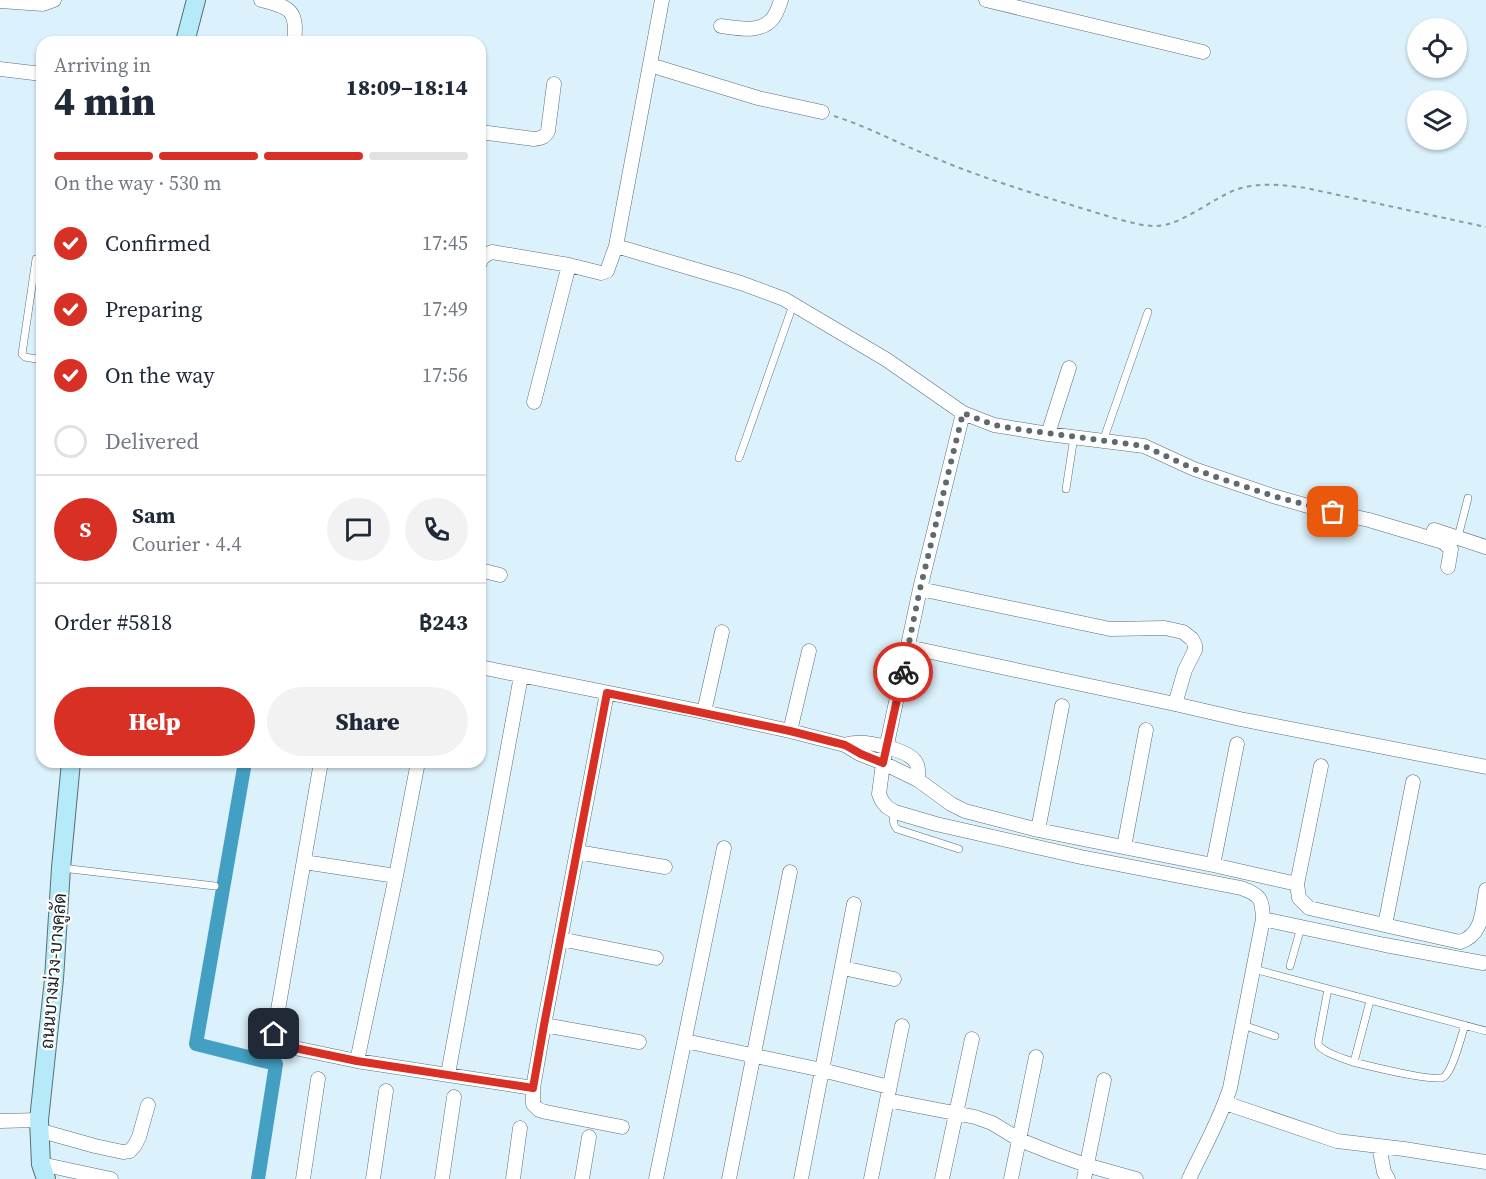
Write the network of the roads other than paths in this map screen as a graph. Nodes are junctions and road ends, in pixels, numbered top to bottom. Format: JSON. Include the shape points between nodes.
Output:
{"nodes":[{"id":1,"x":54,"y":0,"type":"edge"},
{"id":2,"x":196,"y":0,"type":"edge"},
{"id":3,"x":261,"y":0,"type":"edge"},
{"id":4,"x":662,"y":0,"type":"edge"},
{"id":5,"x":781,"y":0,"type":"edge"},
{"id":6,"x":986,"y":0,"type":"edge"},
{"id":7,"x":0,"y":1,"type":"edge"},
{"id":8,"x":721,"y":26,"type":"dead end"},
{"id":9,"x":187,"y":36,"type":"edge"},
{"id":10,"x":295,"y":36,"type":"edge"},
{"id":11,"x":1203,"y":51,"type":"dead end"},
{"id":12,"x":650,"y":65,"type":"junction"},
{"id":13,"x":0,"y":69,"type":"edge"},
{"id":14,"x":36,"y":73,"type":"edge"},
{"id":15,"x":554,"y":84,"type":"dead end"},
{"id":16,"x":822,"y":112,"type":"road end"},
{"id":17,"x":486,"y":133,"type":"edge"},
{"id":18,"x":616,"y":246,"type":"junction"},
{"id":19,"x":486,"y":255,"type":"edge"},
{"id":20,"x":36,"y":259,"type":"dead end"},
{"id":21,"x":569,"y":265,"type":"junction"},
{"id":22,"x":793,"y":305,"type":"junction"},
{"id":23,"x":1148,"y":312,"type":"dead end"},
{"id":24,"x":36,"y":359,"type":"edge"},
{"id":25,"x":1069,"y":368,"type":"dead end"},
{"id":26,"x":534,"y":402,"type":"dead end"},
{"id":27,"x":963,"y":413,"type":"junction"},
{"id":28,"x":1048,"y":434,"type":"junction"},
{"id":29,"x":1074,"y":437,"type":"junction"},
{"id":30,"x":1104,"y":441,"type":"junction"},
{"id":31,"x":1144,"y":446,"type":"junction"},
{"id":32,"x":739,"y":458,"type":"dead end"},
{"id":33,"x":1066,"y":489,"type":"dead end"},
{"id":34,"x":1468,"y":498,"type":"dead end"},
{"id":35,"x":1458,"y":537,"type":"junction"},
{"id":36,"x":1486,"y":547,"type":"edge"},
{"id":37,"x":1448,"y":567,"type":"dead end"},
{"id":38,"x":486,"y":572,"type":"edge"},
{"id":39,"x":500,"y":575,"type":"dead end"},
{"id":40,"x":920,"y":589,"type":"junction"},
{"id":41,"x":722,"y":632,"type":"dead end"},
{"id":42,"x":908,"y":647,"type":"junction"},
{"id":43,"x":809,"y":651,"type":"dead end"},
{"id":44,"x":486,"y":668,"type":"edge"},
{"id":45,"x":521,"y":676,"type":"junction"},
{"id":46,"x":607,"y":693,"type":"junction"},
{"id":47,"x":1175,"y":704,"type":"junction"},
{"id":48,"x":1062,"y":706,"type":"dead end"},
{"id":49,"x":705,"y":712,"type":"junction"},
{"id":50,"x":1146,"y":730,"type":"dead end"},
{"id":51,"x":790,"y":731,"type":"junction"},
{"id":52,"x":1237,"y":744,"type":"dead end"},
{"id":53,"x":845,"y":745,"type":"junction"},
{"id":54,"x":886,"y":747,"type":"junction"},
{"id":55,"x":883,"y":763,"type":"junction"},
{"id":56,"x":1321,"y":766,"type":"dead end"},
{"id":57,"x":1486,"y":767,"type":"edge"},
{"id":58,"x":70,"y":768,"type":"edge"},
{"id":59,"x":320,"y":768,"type":"edge"},
{"id":60,"x":417,"y":768,"type":"edge"},
{"id":61,"x":918,"y":780,"type":"junction"},
{"id":62,"x":1413,"y":782,"type":"dead end"},
{"id":63,"x":895,"y":812,"type":"junction"},
{"id":64,"x":1038,"y":830,"type":"junction"},
{"id":65,"x":1124,"y":847,"type":"junction"},
{"id":66,"x":724,"y":848,"type":"dead end"},
{"id":67,"x":959,"y":849,"type":"dead end"},
{"id":68,"x":577,"y":852,"type":"junction"},
{"id":69,"x":304,"y":862,"type":"junction"},
{"id":70,"x":1213,"y":865,"type":"junction"},
{"id":71,"x":665,"y":867,"type":"dead end"},
{"id":72,"x":61,"y":868,"type":"junction"},
{"id":73,"x":790,"y":872,"type":"dead end"},
{"id":74,"x":396,"y":876,"type":"junction"},
{"id":75,"x":1298,"y":884,"type":"junction"},
{"id":76,"x":215,"y":886,"type":"dead end"},
{"id":77,"x":1486,"y":891,"type":"edge"},
{"id":78,"x":854,"y":904,"type":"dead end"},
{"id":79,"x":1263,"y":919,"type":"junction"},
{"id":80,"x":1385,"y":925,"type":"junction"},
{"id":81,"x":1301,"y":927,"type":"junction"},
{"id":82,"x":560,"y":939,"type":"junction"},
{"id":83,"x":656,"y":958,"type":"dead end"},
{"id":84,"x":1483,"y":963,"type":"dead end"},
{"id":85,"x":1290,"y":966,"type":"dead end"},
{"id":86,"x":843,"y":968,"type":"junction"},
{"id":87,"x":1254,"y":969,"type":"junction"},
{"id":88,"x":894,"y":978,"type":"dead end"},
{"id":89,"x":1328,"y":989,"type":"junction"},
{"id":90,"x":1370,"y":1001,"type":"junction"},
{"id":91,"x":1243,"y":1024,"type":"junction"},
{"id":92,"x":544,"y":1025,"type":"junction"},
{"id":93,"x":902,"y":1026,"type":"dead end"},
{"id":94,"x":1466,"y":1026,"type":"junction"},
{"id":95,"x":1486,"y":1031,"type":"edge"},
{"id":96,"x":1275,"y":1036,"type":"dead end"},
{"id":97,"x":972,"y":1039,"type":"dead end"},
{"id":98,"x":685,"y":1041,"type":"junction"},
{"id":99,"x":639,"y":1042,"type":"dead end"},
{"id":100,"x":754,"y":1056,"type":"junction"},
{"id":101,"x":1036,"y":1057,"type":"dead end"},
{"id":102,"x":357,"y":1061,"type":"junction"},
{"id":103,"x":1354,"y":1062,"type":"junction"},
{"id":104,"x":822,"y":1070,"type":"junction"},
{"id":105,"x":448,"y":1074,"type":"junction"},
{"id":106,"x":318,"y":1079,"type":"dead end"},
{"id":107,"x":1104,"y":1080,"type":"dead end"},
{"id":108,"x":533,"y":1088,"type":"junction"},
{"id":109,"x":386,"y":1091,"type":"dead end"},
{"id":110,"x":888,"y":1094,"type":"junction"},
{"id":111,"x":454,"y":1097,"type":"dead end"},
{"id":112,"x":1225,"y":1103,"type":"junction"},
{"id":113,"x":148,"y":1105,"type":"dead end"},
{"id":114,"x":956,"y":1113,"type":"junction"},
{"id":115,"x":0,"y":1122,"type":"edge"},
{"id":116,"x":38,"y":1125,"type":"junction"},
{"id":117,"x":622,"y":1127,"type":"dead end"},
{"id":118,"x":520,"y":1128,"type":"dead end"},
{"id":119,"x":589,"y":1137,"type":"dead end"},
{"id":120,"x":1020,"y":1140,"type":"junction"},
{"id":121,"x":1379,"y":1146,"type":"junction"},
{"id":122,"x":1486,"y":1162,"type":"edge"},
{"id":123,"x":44,"y":1171,"type":"edge"},
{"id":124,"x":1085,"y":1172,"type":"edge"},
{"id":125,"x":111,"y":1179,"type":"edge"},
{"id":126,"x":303,"y":1179,"type":"edge"},
{"id":127,"x":373,"y":1179,"type":"edge"},
{"id":128,"x":442,"y":1179,"type":"edge"},
{"id":129,"x":513,"y":1179,"type":"edge"},
{"id":130,"x":582,"y":1179,"type":"edge"},
{"id":131,"x":656,"y":1179,"type":"edge"},
{"id":132,"x":729,"y":1179,"type":"edge"},
{"id":133,"x":801,"y":1179,"type":"edge"},
{"id":134,"x":871,"y":1179,"type":"edge"},
{"id":135,"x":942,"y":1179,"type":"edge"},
{"id":136,"x":1011,"y":1179,"type":"edge"},
{"id":137,"x":1136,"y":1179,"type":"edge"},
{"id":138,"x":1189,"y":1179,"type":"edge"},
{"id":139,"x":1388,"y":1179,"type":"edge"}],
"edges":[{"from":1,"to":7,"type":"street","via":[[43,4]]},
{"from":2,"to":9,"type":"street"},
{"from":3,"to":10,"type":"street","via":[[291,12],[295,18]]},
{"from":4,"to":12,"type":"street"},
{"from":5,"to":8,"type":"street","via":[[766,25],[746,29]]},
{"from":6,"to":11,"type":"street"},
{"from":12,"to":16,"type":"street","via":[[758,98]]},
{"from":12,"to":18,"type":"street"},
{"from":13,"to":14,"type":"street"},
{"from":15,"to":17,"type":"street","via":[[545,136],[534,139]]},
{"from":18,"to":21,"type":"street","via":[[608,271],[601,273]]},
{"from":18,"to":22,"type":"street","via":[[741,283]]},
{"from":19,"to":21,"type":"street","via":[[492,252]]},
{"from":20,"to":24,"type":"lane","via":[[22,354]]},
{"from":21,"to":26,"type":"street"},
{"from":22,"to":27,"type":"street","via":[[887,360]]},
{"from":22,"to":32,"type":"lane"},
{"from":23,"to":30,"type":"lane"},
{"from":25,"to":28,"type":"street"},
{"from":27,"to":28,"type":"street","via":[[994,425]]},
{"from":27,"to":40,"type":"street"},
{"from":28,"to":29,"type":"street"},
{"from":29,"to":30,"type":"street"},
{"from":29,"to":33,"type":"lane"},
{"from":30,"to":31,"type":"street"},
{"from":31,"to":35,"type":"street","via":[[1172,449],[1199,464],[1311,501]]},
{"from":31,"to":37,"type":"street","via":[[1194,469],[1273,496],[1443,542],[1450,549]]},
{"from":34,"to":35,"type":"lane"},
{"from":35,"to":36,"type":"street"},
{"from":38,"to":39,"type":"street"},
{"from":40,"to":42,"type":"street"},
{"from":40,"to":47,"type":"street","via":[[1110,629],[1165,628],[1183,632],[1192,639],[1195,650]]},
{"from":41,"to":49,"type":"street"},
{"from":42,"to":47,"type":"street"},
{"from":42,"to":54,"type":"street"},
{"from":43,"to":51,"type":"street"},
{"from":44,"to":45,"type":"street"},
{"from":45,"to":46,"type":"street"},
{"from":45,"to":105,"type":"street"},
{"from":46,"to":49,"type":"street"},
{"from":46,"to":68,"type":"street"},
{"from":47,"to":57,"type":"street"},
{"from":48,"to":64,"type":"street"},
{"from":49,"to":51,"type":"street"},
{"from":50,"to":65,"type":"street"},
{"from":51,"to":53,"type":"street"},
{"from":52,"to":70,"type":"street"},
{"from":53,"to":54,"type":"street","via":[[866,743]]},
{"from":53,"to":55,"type":"street"},
{"from":54,"to":55,"type":"street"},
{"from":54,"to":61,"type":"street","via":[[914,759]]},
{"from":55,"to":61,"type":"street"},
{"from":55,"to":63,"type":"street","via":[[879,794]]},
{"from":56,"to":75,"type":"street"},
{"from":58,"to":72,"type":"street","name":"ถนนบางม่วง-บางคูลัด"},
{"from":59,"to":69,"type":"street"},
{"from":60,"to":74,"type":"street"},
{"from":61,"to":64,"type":"street","via":[[964,811]]},
{"from":62,"to":80,"type":"street"},
{"from":63,"to":67,"type":"lane","via":[[893,825],[897,829]]},
{"from":63,"to":79,"type":"street","via":[[1081,857],[1241,888],[1259,897]]},
{"from":64,"to":65,"type":"street"},
{"from":65,"to":70,"type":"street"},
{"from":66,"to":98,"type":"street"},
{"from":68,"to":71,"type":"street"},
{"from":68,"to":82,"type":"street"},
{"from":69,"to":74,"type":"street"},
{"from":69,"to":102,"type":"street","via":[[274,1037],[285,1046]]},
{"from":70,"to":75,"type":"street"},
{"from":72,"to":76,"type":"lane"},
{"from":72,"to":116,"type":"street","name":"ถนนบางม่วง-บางคูลัด"},
{"from":73,"to":100,"type":"street"},
{"from":74,"to":102,"type":"street"},
{"from":75,"to":80,"type":"street","via":[[1299,898],[1309,908]]},
{"from":77,"to":80,"type":"street","via":[[1479,925],[1467,940],[1460,942]]},
{"from":78,"to":86,"type":"street"},
{"from":79,"to":81,"type":"street"},
{"from":79,"to":87,"type":"street"},
{"from":81,"to":84,"type":"street"},
{"from":81,"to":85,"type":"lane"},
{"from":82,"to":83,"type":"street"},
{"from":82,"to":92,"type":"street"},
{"from":86,"to":88,"type":"street"},
{"from":86,"to":104,"type":"street"},
{"from":87,"to":89,"type":"lane"},
{"from":87,"to":91,"type":"street"},
{"from":89,"to":90,"type":"lane"},
{"from":89,"to":103,"type":"lane","via":[[1319,1046]]},
{"from":90,"to":94,"type":"lane"},
{"from":90,"to":103,"type":"lane"},
{"from":91,"to":96,"type":"lane"},
{"from":91,"to":112,"type":"street"},
{"from":92,"to":99,"type":"street"},
{"from":92,"to":108,"type":"street"},
{"from":93,"to":110,"type":"street"},
{"from":94,"to":95,"type":"lane"},
{"from":94,"to":103,"type":"lane","via":[[1451,1066],[1444,1078],[1438,1080]]},
{"from":97,"to":114,"type":"street"},
{"from":98,"to":100,"type":"street"},
{"from":98,"to":131,"type":"street"},
{"from":100,"to":104,"type":"street"},
{"from":100,"to":132,"type":"street"},
{"from":101,"to":120,"type":"street"},
{"from":102,"to":105,"type":"street"},
{"from":104,"to":110,"type":"street"},
{"from":104,"to":133,"type":"street"},
{"from":105,"to":108,"type":"street"},
{"from":106,"to":126,"type":"street"},
{"from":107,"to":124,"type":"street"},
{"from":108,"to":117,"type":"street","via":[[533,1104],[539,1110]]},
{"from":109,"to":127,"type":"street"},
{"from":110,"to":114,"type":"street"},
{"from":110,"to":134,"type":"street"},
{"from":111,"to":128,"type":"street"},
{"from":112,"to":121,"type":"street","via":[[1337,1141]]},
{"from":112,"to":138,"type":"street"},
{"from":113,"to":116,"type":"street","via":[[139,1137],[130,1151],[95,1146]]},
{"from":114,"to":120,"type":"street","via":[[992,1123]]},
{"from":114,"to":135,"type":"street"},
{"from":115,"to":116,"type":"street"},
{"from":116,"to":123,"type":"street","name":"ถนนบางม่วง-บางคูลัด"},
{"from":118,"to":129,"type":"street"},
{"from":119,"to":130,"type":"street"},
{"from":120,"to":124,"type":"street"},
{"from":120,"to":136,"type":"street"},
{"from":121,"to":122,"type":"street"},
{"from":121,"to":139,"type":"street"},
{"from":123,"to":125,"type":"street"},
{"from":124,"to":137,"type":"street"}]}
